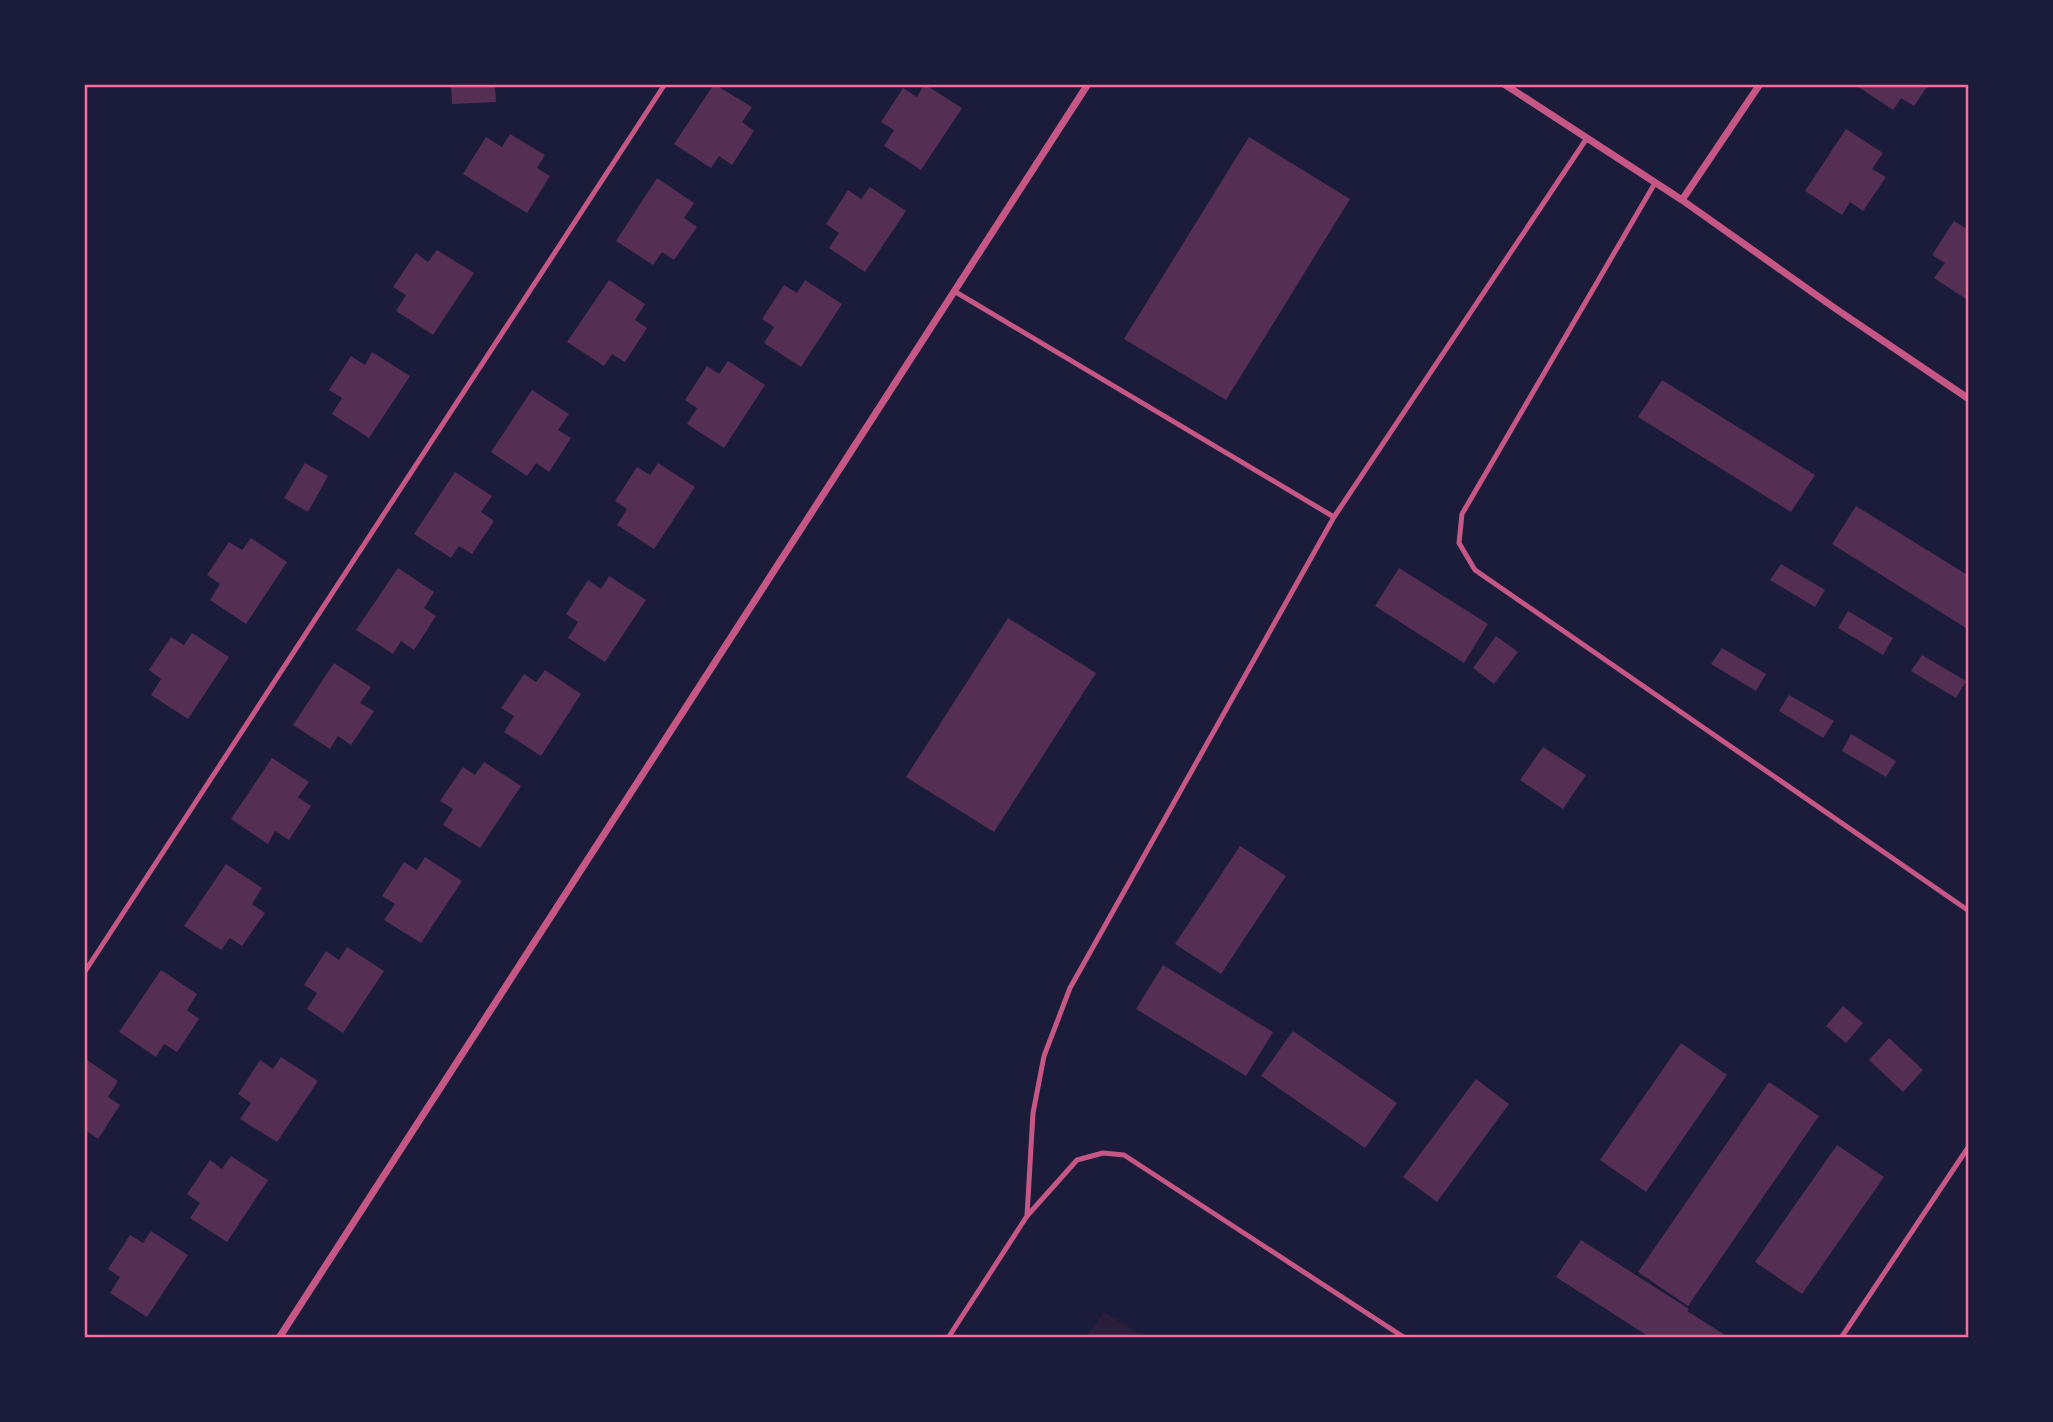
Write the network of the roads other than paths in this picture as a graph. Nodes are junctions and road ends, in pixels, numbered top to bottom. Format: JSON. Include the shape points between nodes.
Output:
{"nodes":[{"id":1,"x":665,"y":84,"type":"edge"},
{"id":2,"x":1088,"y":84,"type":"edge"},
{"id":3,"x":1504,"y":84,"type":"edge"},
{"id":4,"x":1760,"y":84,"type":"edge"},
{"id":5,"x":1587,"y":138,"type":"junction"},
{"id":6,"x":1655,"y":183,"type":"junction"},
{"id":7,"x":1682,"y":200,"type":"junction"},
{"id":8,"x":954,"y":291,"type":"junction"},
{"id":9,"x":1969,"y":399,"type":"edge"},
{"id":10,"x":1334,"y":517,"type":"junction"},
{"id":11,"x":1969,"y":911,"type":"edge"},
{"id":12,"x":84,"y":972,"type":"edge"},
{"id":13,"x":1969,"y":1146,"type":"edge"},
{"id":14,"x":1027,"y":1216,"type":"junction"},
{"id":15,"x":279,"y":1338,"type":"edge"},
{"id":16,"x":948,"y":1338,"type":"edge"},
{"id":17,"x":1405,"y":1338,"type":"edge"},
{"id":18,"x":1841,"y":1338,"type":"edge"}],
"edges":[{"from":1,"to":12,"type":"lane"},
{"from":2,"to":8,"type":"street"},
{"from":3,"to":5,"type":"street"},
{"from":4,"to":7,"type":"street"},
{"from":5,"to":6,"type":"street"},
{"from":5,"to":10,"type":"lane"},
{"from":6,"to":7,"type":"street"},
{"from":6,"to":11,"type":"lane","via":[[1462,514],[1460,543],[1475,570]]},
{"from":7,"to":9,"type":"street"},
{"from":8,"to":10,"type":"lane"},
{"from":8,"to":15,"type":"street"},
{"from":10,"to":14,"type":"lane","via":[[1070,988],[1044,1056],[1033,1113]]},
{"from":13,"to":18,"type":"lane"},
{"from":14,"to":16,"type":"lane"},
{"from":14,"to":17,"type":"lane","via":[[1077,1160],[1103,1153],[1124,1155]]}]}
